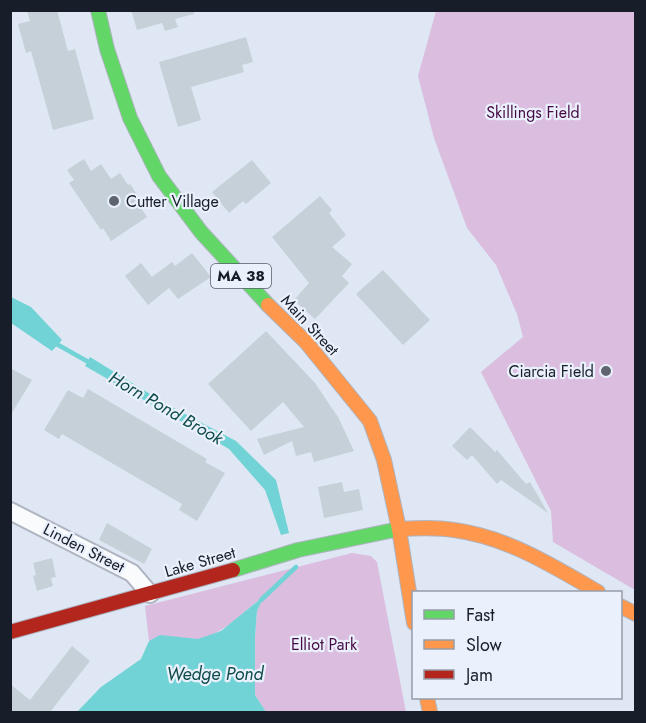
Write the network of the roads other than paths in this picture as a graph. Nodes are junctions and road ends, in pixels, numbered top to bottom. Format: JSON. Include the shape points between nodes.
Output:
{"nodes":[{"id":1,"x":98,"y":10,"type":"edge"},
{"id":2,"x":10,"y":511,"type":"edge"},
{"id":3,"x":399,"y":529,"type":"junction"},
{"id":4,"x":596,"y":591,"type":"edge"},
{"id":5,"x":150,"y":594,"type":"junction"},
{"id":6,"x":622,"y":607,"type":"edge"},
{"id":7,"x":412,"y":610,"type":"edge"},
{"id":8,"x":636,"y":614,"type":"edge"},
{"id":9,"x":10,"y":632,"type":"edge"}],
"edges":[{"from":1,"to":3,"type":"main road","name":"Main Street","number":"MA 38","via":[[130,118],[159,176],[201,232],[306,342],[370,421],[384,460]]},
{"from":2,"to":5,"type":"street","name":"Linden Street","via":[[132,573]]},
{"from":3,"to":4,"type":"main road","name":"Lake Street","via":[[441,527],[499,540]]},
{"from":3,"to":5,"type":"main road","name":"Lake Street","via":[[298,550]]},
{"from":3,"to":7,"type":"main road","name":"Main Street"},
{"from":5,"to":9,"type":"main road","name":"Lake Street"},
{"from":6,"to":8,"type":"main road"}]}
